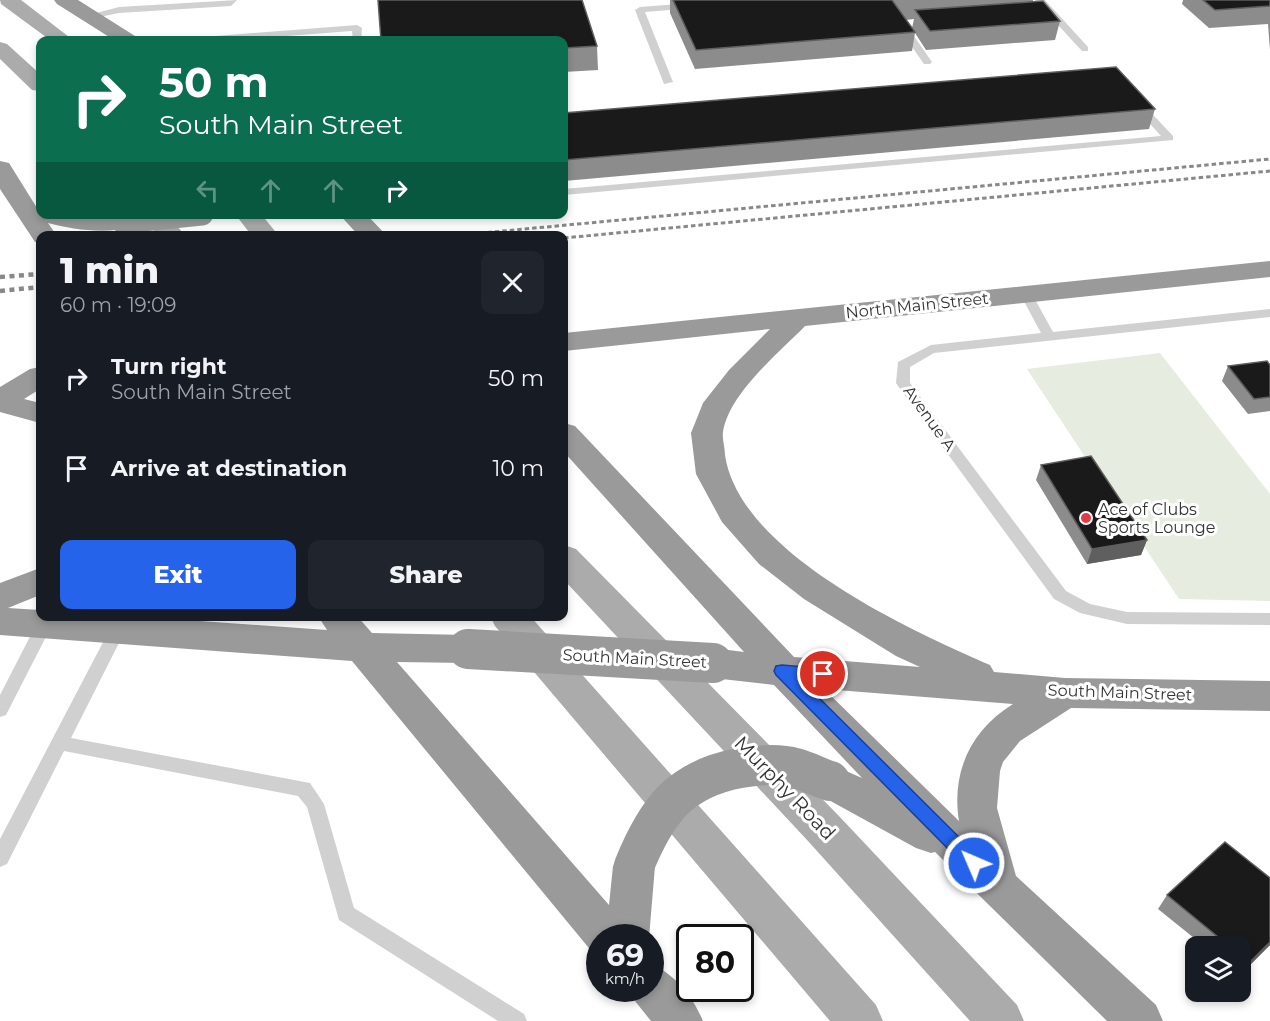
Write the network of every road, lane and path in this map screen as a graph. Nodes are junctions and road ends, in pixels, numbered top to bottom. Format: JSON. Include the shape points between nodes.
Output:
{"nodes":[{"id":1,"x":8,"y":0,"type":"edge"},
{"id":2,"x":64,"y":0,"type":"edge"},
{"id":3,"x":232,"y":0,"type":"edge"},
{"id":4,"x":884,"y":0,"type":"edge"},
{"id":5,"x":1040,"y":0,"type":"edge"},
{"id":6,"x":696,"y":6,"type":"edge"},
{"id":7,"x":1054,"y":14,"type":"junction"},
{"id":8,"x":1042,"y":15,"type":"edge"},
{"id":9,"x":90,"y":16,"type":"junction"},
{"id":10,"x":914,"y":24,"type":"edge"},
{"id":11,"x":902,"y":25,"type":"junction"},
{"id":12,"x":58,"y":36,"type":"edge"},
{"id":13,"x":122,"y":36,"type":"edge"},
{"id":14,"x":261,"y":36,"type":"edge"},
{"id":15,"x":357,"y":36,"type":"edge"},
{"id":16,"x":0,"y":48,"type":"edge"},
{"id":17,"x":1084,"y":49,"type":"dead end"},
{"id":18,"x":927,"y":62,"type":"dead end"},
{"id":19,"x":36,"y":81,"type":"edge"},
{"id":20,"x":668,"y":82,"type":"dead end"},
{"id":21,"x":1133,"y":100,"type":"edge"},
{"id":22,"x":0,"y":168,"type":"edge"},
{"id":23,"x":568,"y":192,"type":"edge"},
{"id":24,"x":35,"y":210,"type":"edge"},
{"id":25,"x":62,"y":219,"type":"edge"},
{"id":26,"x":153,"y":219,"type":"edge"},
{"id":27,"x":158,"y":219,"type":"edge"},
{"id":28,"x":251,"y":219,"type":"edge"},
{"id":29,"x":356,"y":219,"type":"edge"},
{"id":30,"x":168,"y":231,"type":"edge"},
{"id":31,"x":262,"y":231,"type":"edge"},
{"id":32,"x":369,"y":231,"type":"edge"},
{"id":33,"x":1270,"y":270,"type":"edge"},
{"id":34,"x":1026,"y":294,"type":"junction"},
{"id":35,"x":1270,"y":313,"type":"edge"},
{"id":36,"x":798,"y":317,"type":"junction"},
{"id":37,"x":1049,"y":337,"type":"junction"},
{"id":38,"x":568,"y":342,"type":"edge"},
{"id":39,"x":36,"y":378,"type":"edge"},
{"id":40,"x":36,"y":397,"type":"edge"},
{"id":41,"x":0,"y":401,"type":"edge"},
{"id":42,"x":36,"y":412,"type":"edge"},
{"id":43,"x":568,"y":437,"type":"edge"},
{"id":44,"x":568,"y":562,"type":"edge"},
{"id":45,"x":36,"y":583,"type":"edge"},
{"id":46,"x":0,"y":597,"type":"edge"},
{"id":47,"x":1270,"y":619,"type":"edge"},
{"id":48,"x":0,"y":621,"type":"edge"},
{"id":49,"x":512,"y":621,"type":"edge"},
{"id":50,"x":44,"y":625,"type":"junction"},
{"id":51,"x":117,"y":631,"type":"junction"},
{"id":52,"x":348,"y":632,"type":"edge"},
{"id":53,"x":782,"y":671,"type":"junction"},
{"id":54,"x":999,"y":686,"type":"junction"},
{"id":55,"x":1065,"y":693,"type":"junction"},
{"id":56,"x":1270,"y":696,"type":"edge"},
{"id":57,"x":0,"y":710,"type":"edge"},
{"id":58,"x":59,"y":743,"type":"junction"},
{"id":59,"x":962,"y":851,"type":"junction"},
{"id":60,"x":0,"y":858,"type":"edge"},
{"id":61,"x":999,"y":888,"type":"junction"},
{"id":62,"x":597,"y":924,"type":"edge"},
{"id":63,"x":628,"y":924,"type":"edge"},
{"id":64,"x":664,"y":1002,"type":"edge"},
{"id":65,"x":517,"y":1021,"type":"edge"},
{"id":66,"x":680,"y":1021,"type":"edge"},
{"id":67,"x":860,"y":1021,"type":"edge"},
{"id":68,"x":1001,"y":1021,"type":"edge"},
{"id":69,"x":1140,"y":1021,"type":"edge"}],
"edges":[{"from":1,"to":12,"type":"main road"},
{"from":2,"to":9,"type":"highway"},
{"from":3,"to":9,"type":"lane"},
{"from":4,"to":11,"type":"lane"},
{"from":5,"to":7,"type":"lane"},
{"from":6,"to":20,"type":"lane","via":[[640,10]]},
{"from":7,"to":8,"type":"lane"},
{"from":7,"to":17,"type":"lane"},
{"from":9,"to":13,"type":"highway"},
{"from":10,"to":11,"type":"lane"},
{"from":11,"to":18,"type":"lane"},
{"from":14,"to":15,"type":"lane","via":[[357,28]]},
{"from":16,"to":19,"type":"main road"},
{"from":21,"to":23,"type":"lane","via":[[1169,138]]},
{"from":22,"to":24,"type":"highway"},
{"from":25,"to":26,"type":"highway","bridge":true},
{"from":27,"to":30,"type":"main road"},
{"from":28,"to":31,"type":"main road"},
{"from":29,"to":32,"type":"highway"},
{"from":33,"to":34,"type":"highway","name":"North Main Street"},
{"from":34,"to":36,"type":"highway","name":"North Main Street"},
{"from":34,"to":37,"type":"lane"},
{"from":35,"to":37,"type":"lane","name":"Avenue A"},
{"from":36,"to":38,"type":"highway","name":"North Main Street"},
{"from":36,"to":54,"type":"highway","via":[[718,403],[707,433],[712,474],[734,514],[771,555],[816,590],[909,646]]},
{"from":37,"to":47,"type":"lane","name":"Avenue A","via":[[931,349],[903,364],[903,383],[1060,595],[1086,609],[1127,618]]},
{"from":39,"to":41,"type":"highway"},
{"from":40,"to":41,"type":"highway"},
{"from":41,"to":42,"type":"highway"},
{"from":43,"to":53,"type":"highway"},
{"from":44,"to":68,"type":"main road","name":"Murphy Road","via":[[823,828]]},
{"from":45,"to":46,"type":"highway"},
{"from":48,"to":50,"type":"highway","name":"South Main Street"},
{"from":49,"to":67,"type":"main road"},
{"from":50,"to":51,"type":"highway","name":"South Main Street"},
{"from":50,"to":57,"type":"lane"},
{"from":51,"to":52,"type":"highway","name":"South Main Street"},
{"from":51,"to":58,"type":"lane"},
{"from":52,"to":53,"type":"highway","name":"South Main Street","bridge":true,"via":[[468,649],[712,663]]},
{"from":52,"to":62,"type":"highway"},
{"from":53,"to":54,"type":"highway","name":"South Main Street"},
{"from":53,"to":59,"type":"highway"},
{"from":54,"to":55,"type":"highway","name":"South Main Street"},
{"from":55,"to":56,"type":"highway","name":"South Main Street"},
{"from":55,"to":61,"type":"highway","via":[[1000,736],[982,764],[975,788],[979,826]]},
{"from":58,"to":60,"type":"lane"},
{"from":58,"to":65,"type":"lane","via":[[304,789],[315,804],[345,914]]},
{"from":59,"to":61,"type":"highway"},
{"from":59,"to":63,"type":"highway","bridge":true,"via":[[830,781],[792,768],[752,766],[709,773],[674,796],[650,829],[634,866]]},
{"from":61,"to":69,"type":"highway"},
{"from":64,"to":66,"type":"highway"}]}
